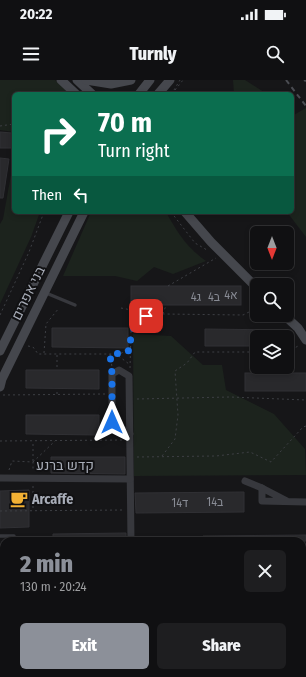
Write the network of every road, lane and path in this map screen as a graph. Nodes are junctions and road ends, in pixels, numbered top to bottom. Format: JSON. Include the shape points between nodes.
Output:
{"nodes":[{"id":1,"x":61,"y":80,"type":"edge"},
{"id":2,"x":77,"y":80,"type":"edge"},
{"id":3,"x":86,"y":80,"type":"edge"},
{"id":4,"x":131,"y":80,"type":"edge"},
{"id":5,"x":150,"y":80,"type":"edge"},
{"id":6,"x":170,"y":80,"type":"edge"},
{"id":7,"x":180,"y":80,"type":"edge"},
{"id":8,"x":183,"y":80,"type":"edge"},
{"id":9,"x":74,"y":92,"type":"edge"},
{"id":10,"x":90,"y":92,"type":"edge"},
{"id":11,"x":141,"y":92,"type":"edge"},
{"id":12,"x":160,"y":92,"type":"edge"},
{"id":13,"x":173,"y":92,"type":"edge"},
{"id":14,"x":173,"y":92,"type":"edge"},
{"id":15,"x":12,"y":124,"type":"edge"},
{"id":16,"x":0,"y":126,"type":"edge"},
{"id":17,"x":43,"y":214,"type":"edge"},
{"id":18,"x":68,"y":214,"type":"edge"},
{"id":19,"x":83,"y":214,"type":"edge"},
{"id":20,"x":187,"y":214,"type":"edge"},
{"id":21,"x":194,"y":214,"type":"edge"},
{"id":22,"x":222,"y":252,"type":"junction"},
{"id":23,"x":250,"y":281,"type":"edge"},
{"id":24,"x":168,"y":286,"type":"dead end"},
{"id":25,"x":44,"y":293,"type":"junction"},
{"id":26,"x":75,"y":305,"type":"dead end"},
{"id":27,"x":166,"y":305,"type":"dead end"},
{"id":28,"x":59,"y":308,"type":"dead end"},
{"id":29,"x":122,"y":308,"type":"dead end"},
{"id":30,"x":250,"y":312,"type":"edge"},
{"id":31,"x":163,"y":314,"type":"junction"},
{"id":32,"x":0,"y":315,"type":"edge"},
{"id":33,"x":146,"y":316,"type":"junction"},
{"id":34,"x":292,"y":322,"type":"edge"},
{"id":35,"x":305,"y":341,"type":"edge"},
{"id":36,"x":19,"y":344,"type":"junction"},
{"id":37,"x":294,"y":348,"type":"edge"},
{"id":38,"x":0,"y":351,"type":"edge"},
{"id":39,"x":130,"y":351,"type":"junction"},
{"id":40,"x":250,"y":352,"type":"edge"},
{"id":41,"x":44,"y":354,"type":"junction"},
{"id":42,"x":57,"y":354,"type":"junction"},
{"id":43,"x":110,"y":354,"type":"junction"},
{"id":44,"x":116,"y":354,"type":"junction"},
{"id":45,"x":130,"y":364,"type":"junction"},
{"id":46,"x":58,"y":370,"type":"dead end"},
{"id":47,"x":112,"y":374,"type":"junction"},
{"id":48,"x":129,"y":376,"type":"junction"},
{"id":49,"x":0,"y":388,"type":"edge"},
{"id":50,"x":57,"y":388,"type":"dead end"},
{"id":51,"x":112,"y":394,"type":"junction"},
{"id":52,"x":0,"y":395,"type":"edge"},
{"id":53,"x":57,"y":395,"type":"junction"},
{"id":54,"x":177,"y":397,"type":"junction"},
{"id":55,"x":130,"y":399,"type":"junction"},
{"id":56,"x":306,"y":400,"type":"edge"},
{"id":57,"x":306,"y":426,"type":"edge"},
{"id":58,"x":130,"y":437,"type":"junction"},
{"id":59,"x":55,"y":440,"type":"junction"},
{"id":60,"x":0,"y":441,"type":"edge"},
{"id":61,"x":33,"y":441,"type":"junction"},
{"id":62,"x":162,"y":456,"type":"junction"},
{"id":63,"x":130,"y":457,"type":"junction"},
{"id":64,"x":33,"y":462,"type":"junction"},
{"id":65,"x":4,"y":478,"type":"edge"},
{"id":66,"x":33,"y":478,"type":"junction"},
{"id":67,"x":130,"y":479,"type":"junction"},
{"id":68,"x":245,"y":481,"type":"dead end"},
{"id":69,"x":262,"y":488,"type":"junction"},
{"id":70,"x":288,"y":501,"type":"junction"},
{"id":71,"x":306,"y":502,"type":"edge"},
{"id":72,"x":131,"y":510,"type":"junction"},
{"id":73,"x":0,"y":511,"type":"edge"},
{"id":74,"x":33,"y":511,"type":"junction"},
{"id":75,"x":0,"y":536,"type":"edge"},
{"id":76,"x":14,"y":536,"type":"dead end"},
{"id":77,"x":131,"y":537,"type":"edge"}],
"edges":[{"from":1,"to":9,"type":"main road"},
{"from":2,"to":10,"type":"main road"},
{"from":3,"to":4,"type":"main road","via":[[111,84]]},
{"from":5,"to":11,"type":"main road"},
{"from":6,"to":12,"type":"main road"},
{"from":7,"to":13,"type":"path"},
{"from":8,"to":14,"type":"path"},
{"from":15,"to":16,"type":"path"},
{"from":17,"to":32,"type":"path"},
{"from":18,"to":38,"type":"main road","name":"בני אפרים"},
{"from":19,"to":25,"type":"main road","name":"בני אפרים"},
{"from":20,"to":22,"type":"main road"},
{"from":21,"to":22,"type":"main road"},
{"from":22,"to":23,"type":"main road"},
{"from":22,"to":24,"type":"path"},
{"from":25,"to":26,"type":"lane"},
{"from":25,"to":36,"type":"main road","name":"בני אפרים"},
{"from":27,"to":31,"type":"path"},
{"from":28,"to":41,"type":"path","via":[[46,324]]},
{"from":29,"to":33,"type":"path","via":[[142,312]]},
{"from":30,"to":31,"type":"path","via":[[243,315]]},
{"from":31,"to":33,"type":"path"},
{"from":33,"to":39,"type":"path","via":[[131,331]]},
{"from":34,"to":35,"type":"main road"},
{"from":35,"to":37,"type":"path"},
{"from":36,"to":41,"type":"path","via":[[33,347],[38,354]]},
{"from":36,"to":49,"type":"main road","name":"בני אפרים"},
{"from":39,"to":44,"type":"path","via":[[124,350]]},
{"from":39,"to":45,"type":"path"},
{"from":40,"to":54,"type":"path","via":[[195,352],[187,363],[175,371]]},
{"from":41,"to":42,"type":"path"},
{"from":42,"to":43,"type":"path"},
{"from":42,"to":46,"type":"path"},
{"from":43,"to":44,"type":"path"},
{"from":43,"to":47,"type":"path"},
{"from":44,"to":45,"type":"path"},
{"from":45,"to":48,"type":"path"},
{"from":47,"to":48,"type":"street","via":[[119,370]]},
{"from":47,"to":51,"type":"street"},
{"from":48,"to":55,"type":"street"},
{"from":50,"to":53,"type":"path"},
{"from":51,"to":53,"type":"path"},
{"from":51,"to":58,"type":"street","via":[[112,422]]},
{"from":52,"to":53,"type":"path"},
{"from":54,"to":55,"type":"path"},
{"from":54,"to":56,"type":"path","via":[[230,396]]},
{"from":54,"to":62,"type":"path","via":[[175,439]]},
{"from":55,"to":58,"type":"street"},
{"from":57,"to":62,"type":"path","via":[[271,462],[250,452],[216,456]]},
{"from":58,"to":59,"type":"path"},
{"from":58,"to":63,"type":"street"},
{"from":59,"to":61,"type":"path"},
{"from":59,"to":64,"type":"path"},
{"from":60,"to":61,"type":"path"},
{"from":61,"to":64,"type":"path"},
{"from":62,"to":63,"type":"path"},
{"from":63,"to":67,"type":"street"},
{"from":64,"to":65,"type":"path","via":[[12,461]]},
{"from":64,"to":66,"type":"path"},
{"from":65,"to":66,"type":"street","name":"קדש ברנע"},
{"from":66,"to":67,"type":"street","name":"קדש ברנע"},
{"from":66,"to":74,"type":"path"},
{"from":67,"to":72,"type":"street"},
{"from":68,"to":69,"type":"street"},
{"from":69,"to":70,"type":"street"},
{"from":69,"to":70,"type":"street","via":[[262,501]]},
{"from":70,"to":71,"type":"street"},
{"from":72,"to":74,"type":"path"},
{"from":72,"to":77,"type":"street"},
{"from":73,"to":74,"type":"path"},
{"from":75,"to":76,"type":"lane"}]}
